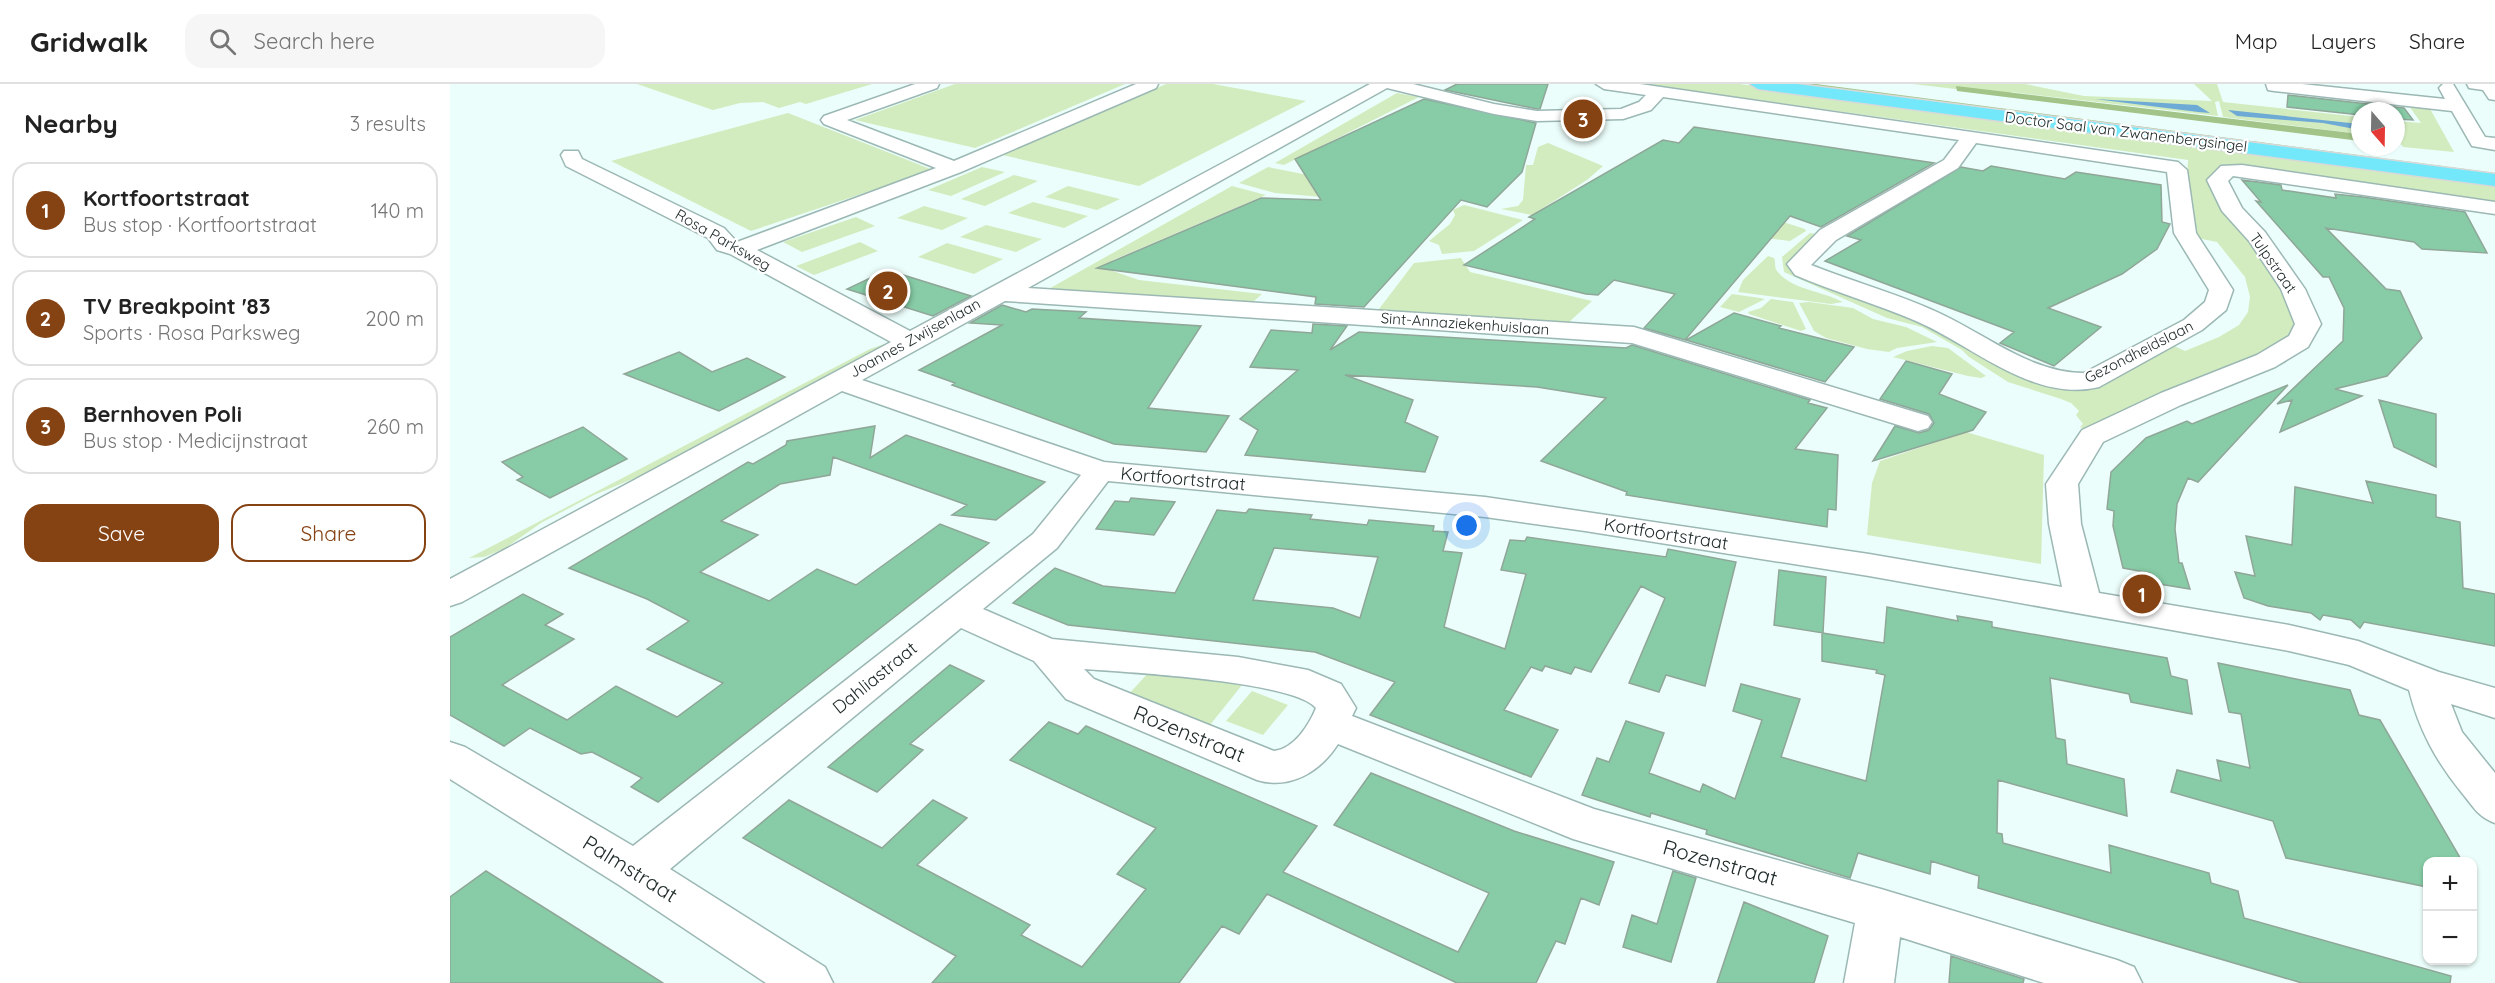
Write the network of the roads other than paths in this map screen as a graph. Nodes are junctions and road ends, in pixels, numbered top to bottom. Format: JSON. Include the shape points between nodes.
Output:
{"nodes":[{"id":1,"x":931,"y":84,"type":"edge"},
{"id":2,"x":1150,"y":84,"type":"edge"},
{"id":3,"x":1382,"y":84,"type":"edge"},
{"id":4,"x":1392,"y":84,"type":"edge"},
{"id":5,"x":1456,"y":84,"type":"edge"},
{"id":6,"x":1604,"y":84,"type":"edge"},
{"id":7,"x":1758,"y":84,"type":"edge"},
{"id":8,"x":1828,"y":84,"type":"edge"},
{"id":9,"x":2444,"y":84,"type":"edge"},
{"id":10,"x":2475,"y":84,"type":"edge"},
{"id":11,"x":2482,"y":84,"type":"edge"},
{"id":12,"x":2269,"y":85,"type":"edge"},
{"id":13,"x":2343,"y":89,"type":"edge"},
{"id":14,"x":1653,"y":91,"type":"junction"},
{"id":15,"x":2495,"y":94,"type":"edge"},
{"id":16,"x":1438,"y":95,"type":"junction"},
{"id":17,"x":2457,"y":106,"type":"junction"},
{"id":18,"x":1971,"y":137,"type":"junction"},
{"id":19,"x":2495,"y":144,"type":"edge"},
{"id":20,"x":571,"y":155,"type":"dead end"},
{"id":21,"x":954,"y":168,"type":"junction"},
{"id":22,"x":2495,"y":170,"type":"edge"},
{"id":23,"x":2495,"y":180,"type":"edge"},
{"id":24,"x":2495,"y":208,"type":"edge"},
{"id":25,"x":738,"y":249,"type":"junction"},
{"id":26,"x":998,"y":293,"type":"junction"},
{"id":27,"x":909,"y":341,"type":"junction"},
{"id":28,"x":836,"y":381,"type":"junction"},
{"id":29,"x":1918,"y":422,"type":"dead end"},
{"id":30,"x":1100,"y":471,"type":"junction"},
{"id":31,"x":450,"y":594,"type":"edge"},
{"id":32,"x":2083,"y":602,"type":"junction"},
{"id":33,"x":957,"y":612,"type":"junction"},
{"id":34,"x":1047,"y":652,"type":"junction"},
{"id":35,"x":2426,"y":682,"type":"junction"},
{"id":36,"x":2495,"y":703,"type":"edge"},
{"id":37,"x":1330,"y":724,"type":"junction"},
{"id":38,"x":450,"y":758,"type":"edge"},
{"id":39,"x":2495,"y":805,"type":"edge"},
{"id":40,"x":635,"y":871,"type":"junction"},
{"id":41,"x":1881,"y":909,"type":"junction"},
{"id":42,"x":808,"y":983,"type":"edge"},
{"id":43,"x":1869,"y":983,"type":"edge"},
{"id":44,"x":2117,"y":983,"type":"edge"}],
"edges":[{"from":1,"to":21,"type":"street","via":[[830,120]]},
{"from":2,"to":21,"type":"street"},
{"from":3,"to":26,"type":"street","name":"Joannes Zwijsenlaan"},
{"from":4,"to":16,"type":"street"},
{"from":5,"to":16,"type":"street"},
{"from":6,"to":14,"type":"street","name":"Gezondheidslaan"},
{"from":7,"to":23,"type":"main road","name":"Doctor Saal van Zwanenbergsingel"},
{"from":8,"to":22,"type":"main road","name":"Doctor Saal van Zwanenbergsingel"},
{"from":9,"to":17,"type":"street"},
{"from":10,"to":11,"type":"street"},
{"from":11,"to":15,"type":"street"},
{"from":12,"to":13,"type":"street"},
{"from":13,"to":17,"type":"street"},
{"from":14,"to":16,"type":"street","via":[[1645,106],[1623,114],[1565,116],[1527,114]]},
{"from":14,"to":18,"type":"street","name":"Gezondheidslaan"},
{"from":17,"to":19,"type":"street","via":[[2479,142]]},
{"from":18,"to":18,"type":"street","name":"Gezondheidslaan","via":[[1951,164],[1828,235],[1803,258],[1799,264],[1803,270],[1929,317],[2012,362],[2075,383],[2089,381],[2193,325],[2217,305],[2221,290],[2186,233],[2177,171],[2171,166]]},
{"from":20,"to":25,"type":"street","name":"Rosa Parksweg","via":[[573,162],[716,233],[725,245]]},
{"from":21,"to":25,"type":"street"},
{"from":24,"to":32,"type":"street","name":"Tulpstraat","via":[[2242,171],[2228,170],[2217,180],[2233,211],[2257,237],[2293,289],[2308,324],[2299,341],[2266,361],[2170,399],[2092,436],[2062,484],[2065,524]]},
{"from":25,"to":27,"type":"street","name":"Rosa Parksweg"},
{"from":26,"to":27,"type":"street","name":"Joannes Zwijsenlaan"},
{"from":26,"to":29,"type":"street","name":"Sint-Annaziekenhuislaan","via":[[1634,335]]},
{"from":27,"to":28,"type":"street","name":"Joannes Zwijsenlaan"},
{"from":28,"to":30,"type":"street","name":"Kortfoortstraat"},
{"from":28,"to":31,"type":"street","name":"Joannes Zwijsenlaan"},
{"from":30,"to":32,"type":"street","name":"Kortfoortstraat","via":[[1485,507]]},
{"from":30,"to":33,"type":"street","name":"Dahliastraat","via":[[1045,541]]},
{"from":32,"to":35,"type":"street","name":"Kortfoortstraat","via":[[2358,654]]},
{"from":33,"to":34,"type":"street","name":"Rozenstraat"},
{"from":33,"to":40,"type":"street","name":"Dahliastraat"},
{"from":34,"to":37,"type":"street","name":"Rozenstraat","via":[[1302,682],[1325,692],[1336,708]]},
{"from":34,"to":37,"type":"street","name":"Rozenstraat","via":[[1080,689],[1272,768],[1298,763]]},
{"from":35,"to":36,"type":"street","name":"Kortfoortstraat"},
{"from":35,"to":39,"type":"street","via":[[2435,718],[2451,749],[2484,786]]},
{"from":37,"to":41,"type":"street","name":"Rozenstraat","via":[[1588,826]]},
{"from":38,"to":40,"type":"street","name":"Palmstraat"},
{"from":40,"to":42,"type":"street","name":"Palmstraat"},
{"from":41,"to":43,"type":"street"},
{"from":41,"to":44,"type":"street","name":"Rozenstraat"}]}
